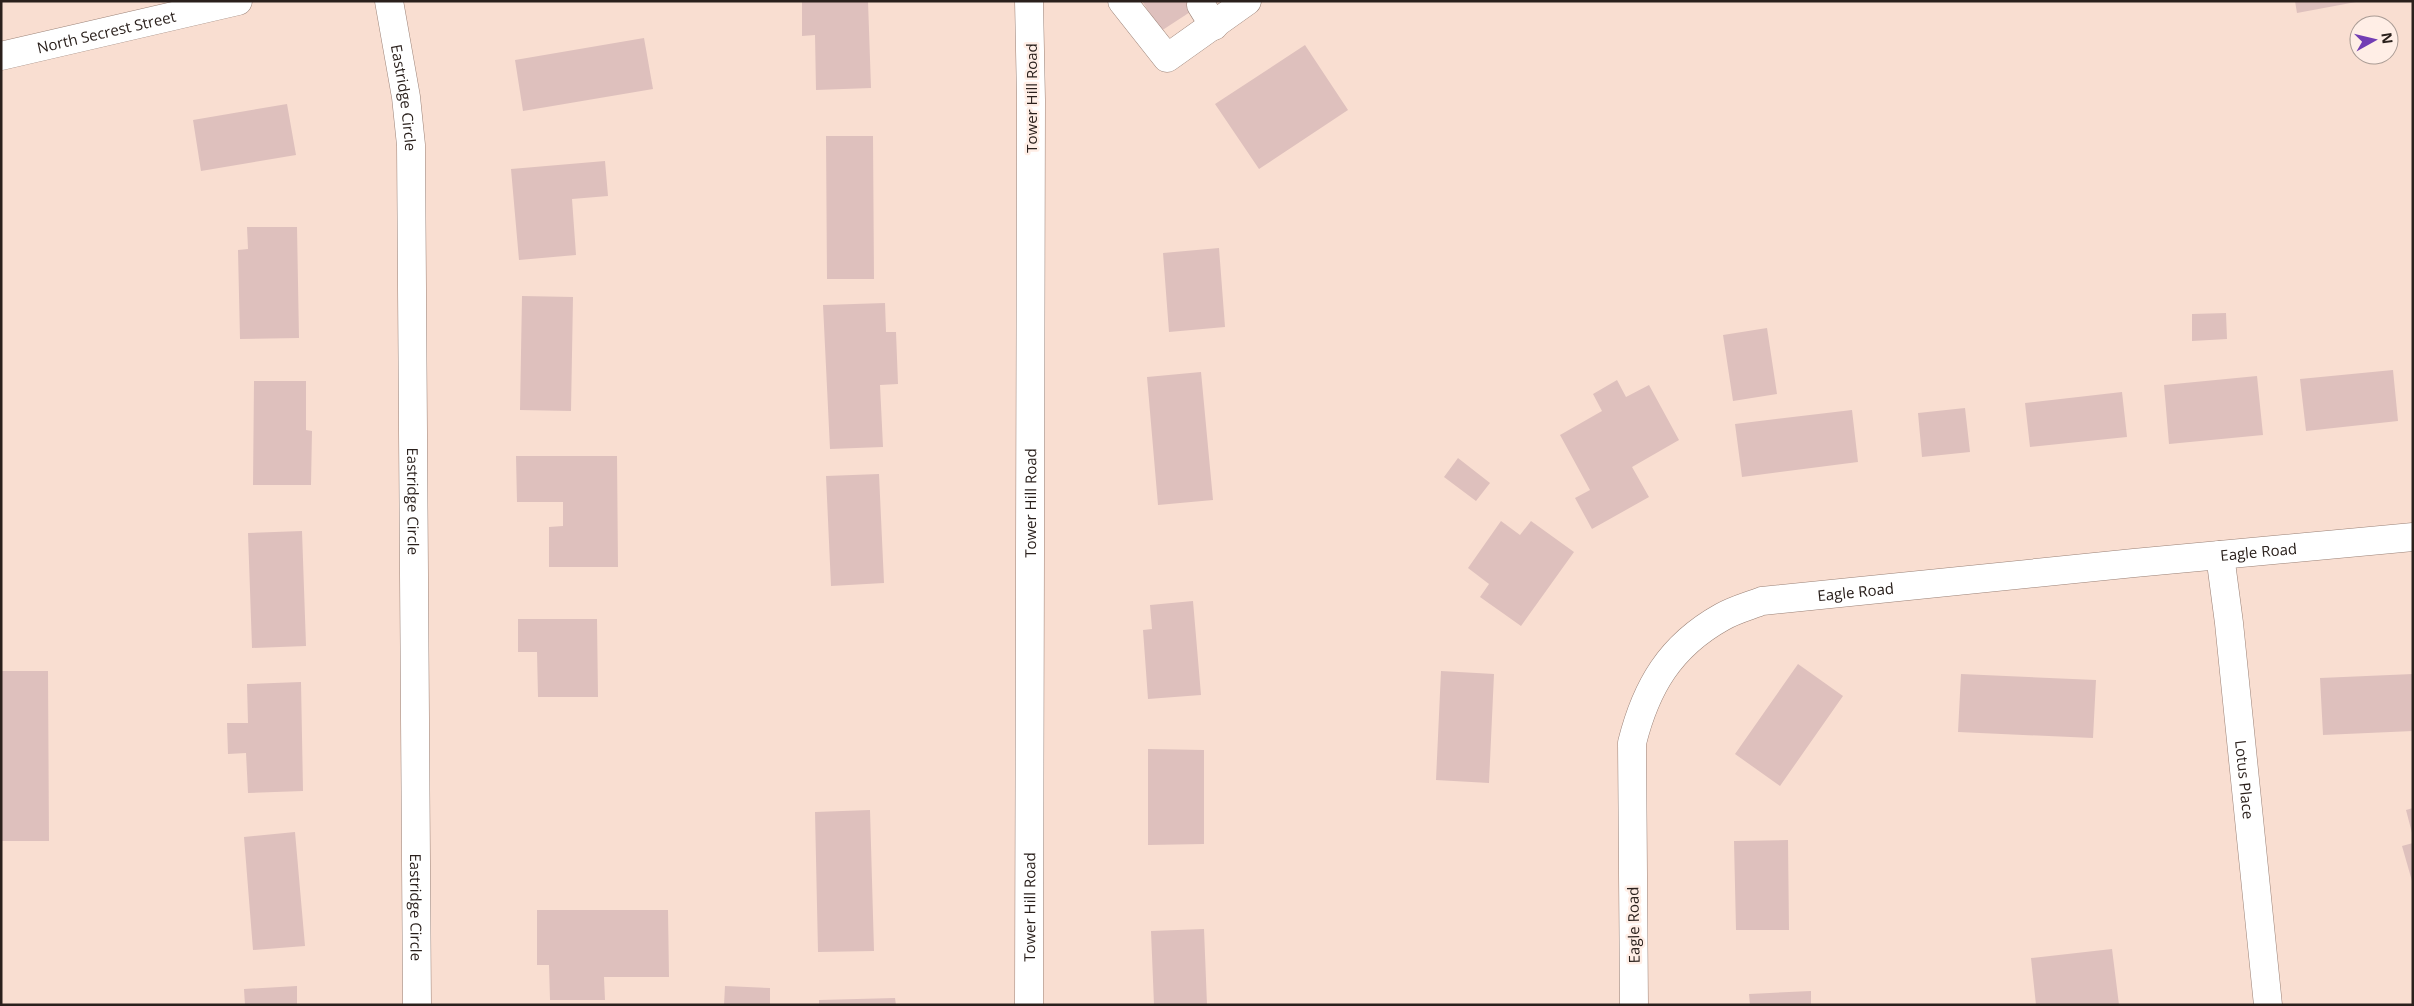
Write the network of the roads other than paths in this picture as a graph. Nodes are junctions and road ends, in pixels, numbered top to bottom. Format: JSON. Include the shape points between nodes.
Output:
{"nodes":[{"id":1,"x":238,"y":1,"type":"edge"},
{"id":2,"x":390,"y":1,"type":"edge"},
{"id":3,"x":1122,"y":1,"type":"edge"},
{"id":4,"x":1246,"y":1,"type":"edge"},
{"id":5,"x":1037,"y":2,"type":"edge"},
{"id":6,"x":1,"y":56,"type":"edge"},
{"id":7,"x":2413,"y":537,"type":"edge"},
{"id":8,"x":2220,"y":555,"type":"junction"},
{"id":9,"x":417,"y":1005,"type":"edge"},
{"id":10,"x":1029,"y":1005,"type":"edge"},
{"id":11,"x":1634,"y":1005,"type":"edge"},
{"id":12,"x":2268,"y":1005,"type":"edge"}],
"edges":[{"from":1,"to":6,"type":"street","name":"North Secrest Street"},
{"from":2,"to":9,"type":"street","name":"Eastridge Circle","via":[[411,145]]},
{"from":3,"to":4,"type":"street","via":[[1167,58],[1207,15]]},
{"from":5,"to":10,"type":"street","name":"Tower Hill Road","via":[[1031,140]]},
{"from":7,"to":8,"type":"street","name":"Eagle Road"},
{"from":8,"to":11,"type":"street","name":"Eagle Road","via":[[1762,601],[1724,616],[1696,633],[1673,655],[1654,681],[1640,711],[1632,743]]},
{"from":8,"to":12,"type":"street","name":"Lotus Place"}]}
